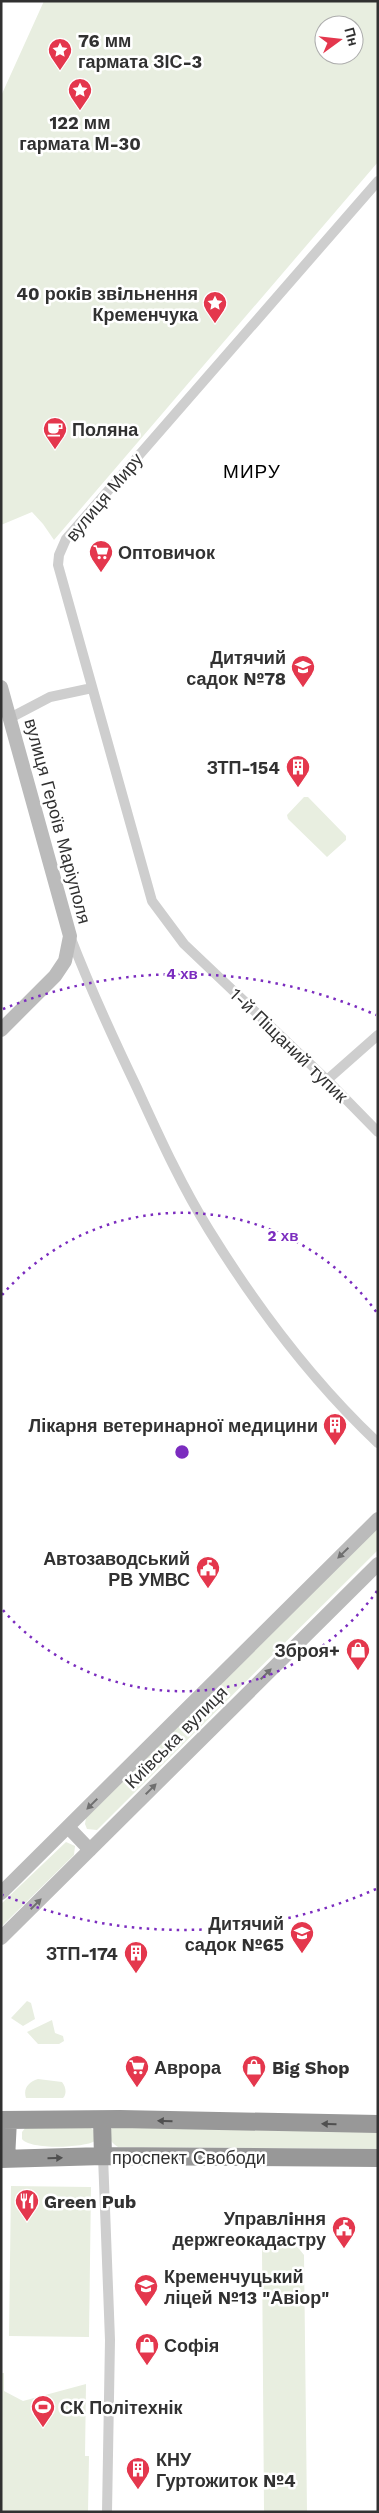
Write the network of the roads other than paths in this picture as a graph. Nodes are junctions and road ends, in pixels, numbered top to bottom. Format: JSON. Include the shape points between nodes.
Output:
{"nodes":[{"id":1,"x":378,"y":181,"type":"edge"},
{"id":2,"x":1,"y":687,"type":"edge"},
{"id":3,"x":92,"y":688,"type":"junction"},
{"id":4,"x":10,"y":718,"type":"junction"},
{"id":5,"x":148,"y":888,"type":"joint"},
{"id":6,"x":70,"y":936,"type":"junction"},
{"id":7,"x":1,"y":1030,"type":"edge"},
{"id":8,"x":378,"y":1035,"type":"edge"},
{"id":9,"x":328,"y":1080,"type":"junction"},
{"id":10,"x":378,"y":1132,"type":"edge"},
{"id":11,"x":378,"y":1443,"type":"edge"},
{"id":12,"x":378,"y":1519,"type":"edge"},
{"id":13,"x":378,"y":1564,"type":"edge"},
{"id":14,"x":68,"y":1827,"type":"junction"},
{"id":15,"x":90,"y":1850,"type":"junction"},
{"id":16,"x":1,"y":1893,"type":"edge"},
{"id":17,"x":1,"y":1938,"type":"edge"},
{"id":18,"x":4,"y":2120,"type":"edge"},
{"id":19,"x":102,"y":2120,"type":"junction"},
{"id":20,"x":378,"y":2124,"type":"edge"},
{"id":21,"x":103,"y":2156,"type":"junction"},
{"id":22,"x":378,"y":2158,"type":"edge"},
{"id":23,"x":4,"y":2159,"type":"edge"},
{"id":24,"x":107,"y":2512,"type":"edge"}],
"edges":[{"from":1,"to":3,"type":"street","name":"вулиця Миру","via":[[66,538],[58,565]]},
{"from":2,"to":4,"type":"main road","name":"вулиця Героїв Маріуполя"},
{"from":3,"to":4,"type":"street","via":[[50,697]]},
{"from":3,"to":5,"type":"street","name":"вулиця Миру"},
{"from":4,"to":6,"type":"main road","name":"вулиця Героїв Маріуполя"},
{"from":5,"to":9,"type":"street","name":"1-й Піщаний тупик","via":[[159,912],[184,944]]},
{"from":6,"to":7,"type":"main road","name":"вулиця Героїв Маріуполя","via":[[65,961],[55,976]]},
{"from":6,"to":11,"type":"street","via":[[107,1024],[192,1202],[209,1230],[306,1365]]},
{"from":8,"to":9,"type":"street"},
{"from":9,"to":10,"type":"street","name":"1-й Піщаний тупик"},
{"from":12,"to":14,"type":"main road","name":"Київська вулиця","one_way":true},
{"from":15,"to":13,"type":"main road","name":"Київська вулиця","one_way":true},
{"from":14,"to":15,"type":"main road"},
{"from":14,"to":16,"type":"main road","name":"Київська вулиця"},
{"from":17,"to":15,"type":"main road","name":"Київська вулиця","one_way":true},
{"from":18,"to":19,"type":"highway","name":"проспект Свободи"},
{"from":18,"to":23,"type":"highway"},
{"from":20,"to":19,"type":"highway","name":"проспект Свободи","one_way":true},
{"from":19,"to":21,"type":"highway"},
{"from":21,"to":22,"type":"highway","name":"проспект Свободи"},
{"from":23,"to":21,"type":"highway","name":"проспект Свободи","one_way":true},
{"from":21,"to":24,"type":"street","via":[[110,2340]]}]}
